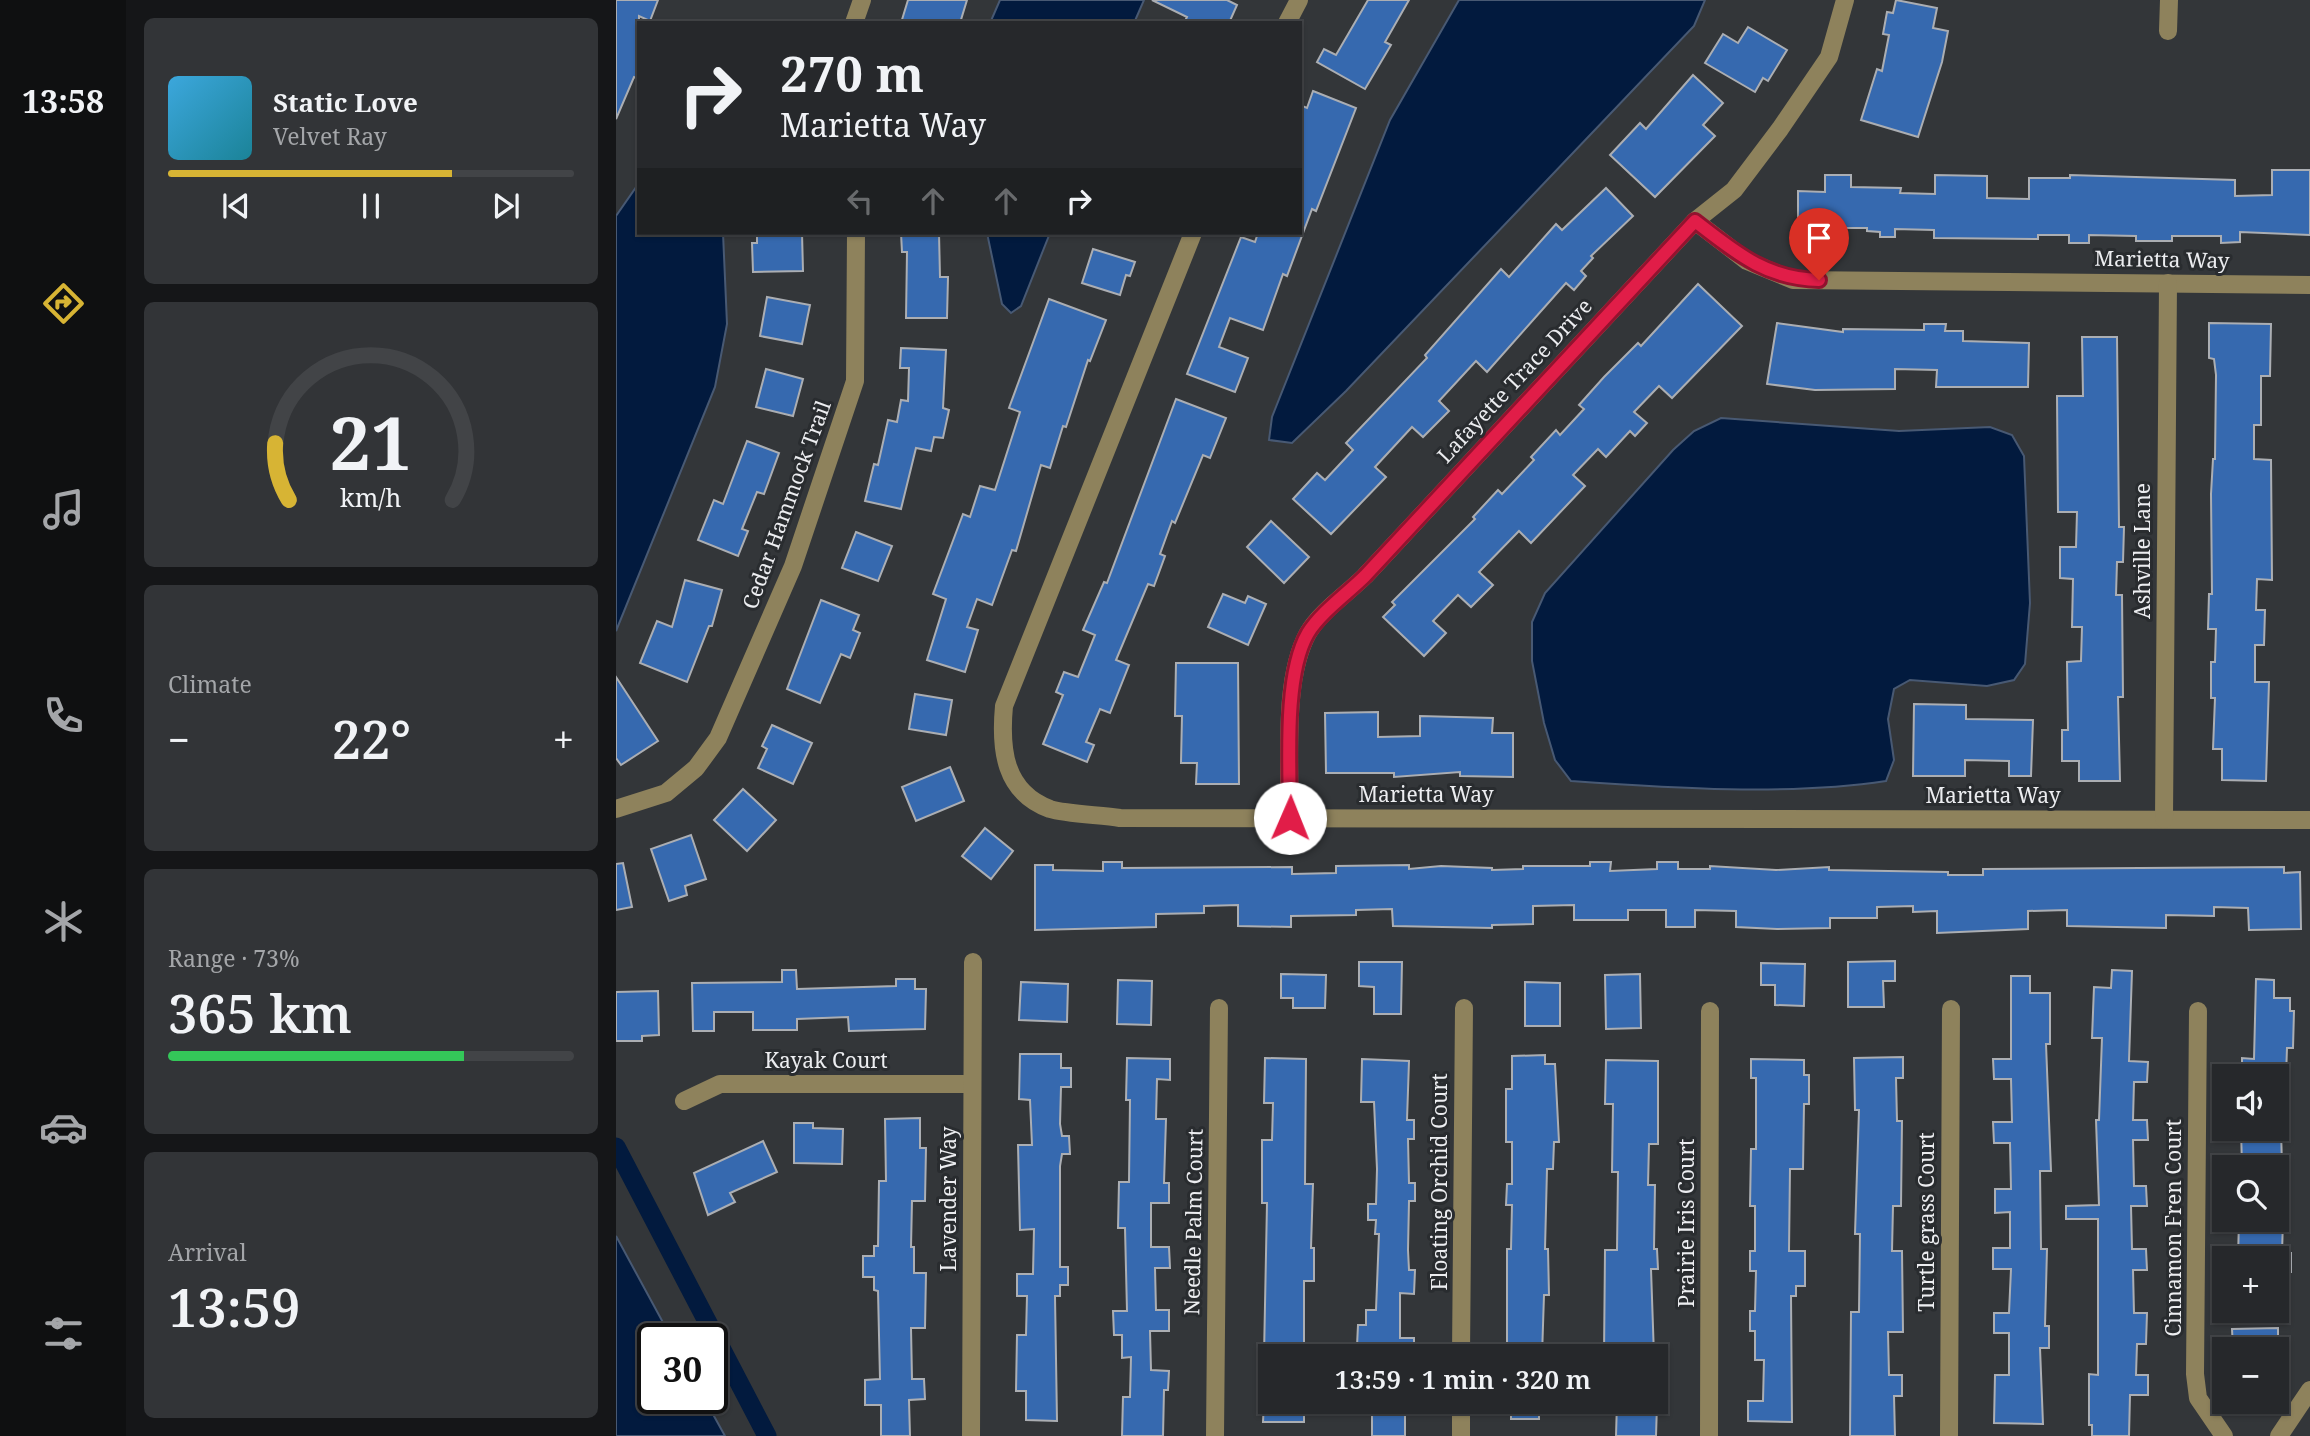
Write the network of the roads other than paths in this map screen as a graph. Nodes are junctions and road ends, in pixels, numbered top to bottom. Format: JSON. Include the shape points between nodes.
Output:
{"nodes":[{"id":1,"x":862,"y":0,"type":"edge"},
{"id":2,"x":1299,"y":0,"type":"edge"},
{"id":3,"x":1845,"y":0,"type":"edge"},
{"id":4,"x":2169,"y":0,"type":"edge"},
{"id":5,"x":855,"y":21,"type":"edge"},
{"id":6,"x":1288,"y":21,"type":"edge"},
{"id":7,"x":2168,"y":31,"type":"dead end"},
{"id":8,"x":1695,"y":221,"type":"junction"},
{"id":9,"x":856,"y":235,"type":"edge"},
{"id":10,"x":1192,"y":235,"type":"edge"},
{"id":11,"x":2168,"y":283,"type":"junction"},
{"id":12,"x":2310,"y":285,"type":"edge"},
{"id":13,"x":616,"y":809,"type":"edge"},
{"id":14,"x":1290,"y":818,"type":"junction"},
{"id":15,"x":2164,"y":819,"type":"junction"},
{"id":16,"x":2310,"y":820,"type":"edge"},
{"id":17,"x":973,"y":962,"type":"dead end"},
{"id":18,"x":1219,"y":1008,"type":"dead end"},
{"id":19,"x":1464,"y":1008,"type":"dead end"},
{"id":20,"x":1951,"y":1009,"type":"dead end"},
{"id":21,"x":1710,"y":1011,"type":"dead end"},
{"id":22,"x":2198,"y":1011,"type":"dead end"},
{"id":23,"x":972,"y":1084,"type":"junction"},
{"id":24,"x":684,"y":1101,"type":"dead end"},
{"id":25,"x":1461,"y":1344,"type":"edge"},
{"id":26,"x":2310,"y":1390,"type":"edge"},
{"id":27,"x":1461,"y":1414,"type":"edge"},
{"id":28,"x":971,"y":1436,"type":"edge"},
{"id":29,"x":1214,"y":1436,"type":"edge"},
{"id":30,"x":1461,"y":1436,"type":"edge"},
{"id":31,"x":1709,"y":1436,"type":"edge"},
{"id":32,"x":1949,"y":1436,"type":"edge"},
{"id":33,"x":2224,"y":1436,"type":"edge"},
{"id":34,"x":2279,"y":1436,"type":"edge"}],
"edges":[{"from":1,"to":5,"type":"street"},
{"from":2,"to":6,"type":"street"},
{"from":3,"to":8,"type":"street","name":"Lafayette Trace Drive","via":[[1829,57],[1734,190]]},
{"from":4,"to":7,"type":"street"},
{"from":8,"to":11,"type":"street","name":"Marietta Way","via":[[1747,261],[1793,280]]},
{"from":8,"to":14,"type":"street","name":"Lafayette Trace Drive","via":[[1310,630],[1297,657],[1293,687]]},
{"from":9,"to":13,"type":"street","name":"Cedar Hammock Trail","via":[[855,381],[793,566],[718,738],[696,768],[666,793]]},
{"from":10,"to":14,"type":"street","name":"Marietta Way","via":[[1004,706],[1001,739],[1006,765],[1025,796],[1052,810],[1120,818]]},
{"from":11,"to":12,"type":"street","name":"Marietta Way"},
{"from":11,"to":15,"type":"street","name":"Ashville Lane"},
{"from":14,"to":15,"type":"street","name":"Marietta Way"},
{"from":15,"to":16,"type":"street","name":"Marietta Way"},
{"from":17,"to":23,"type":"street","name":"Lavender Way"},
{"from":18,"to":29,"type":"street","name":"Needle Palm Court"},
{"from":19,"to":25,"type":"street","name":"Floating Orchid Court"},
{"from":20,"to":32,"type":"street","name":"Turtle grass Court"},
{"from":21,"to":31,"type":"street","name":"Prairie Iris Court"},
{"from":22,"to":33,"type":"street","name":"Cinnamon Fren Court","via":[[2195,1374],[2198,1398]]},
{"from":23,"to":24,"type":"street","name":"Kayak Court","via":[[720,1084]]},
{"from":23,"to":28,"type":"street","name":"Lavender Way"},
{"from":26,"to":34,"type":"street"},
{"from":27,"to":30,"type":"street"}]}
